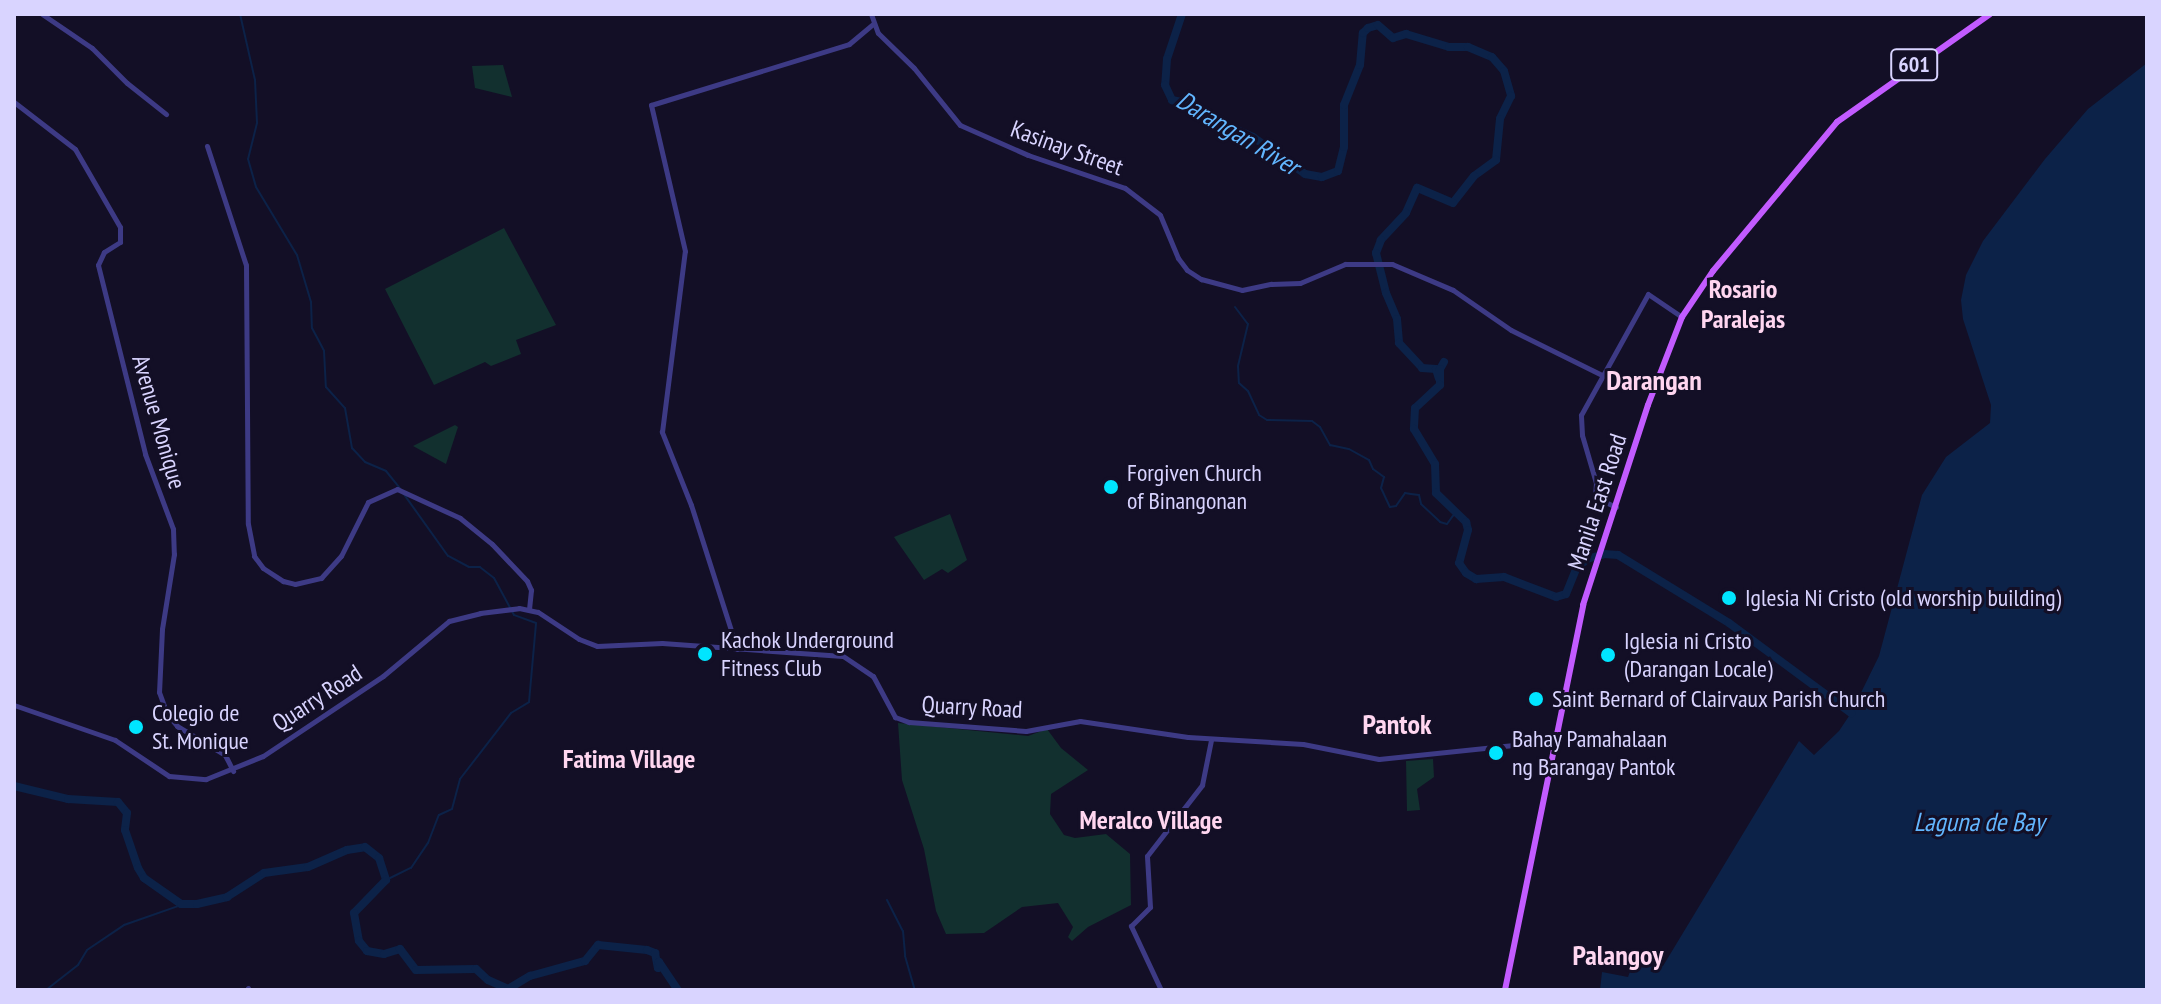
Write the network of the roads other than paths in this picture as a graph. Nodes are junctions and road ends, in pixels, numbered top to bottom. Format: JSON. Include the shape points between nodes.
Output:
{"nodes":[{"id":1,"x":42,"y":14,"type":"edge"},
{"id":2,"x":871,"y":14,"type":"edge"},
{"id":3,"x":1981,"y":14,"type":"edge"},
{"id":4,"x":1990,"y":14,"type":"edge"},
{"id":5,"x":873,"y":24,"type":"junction"},
{"id":6,"x":1971,"y":26,"type":"junction"},
{"id":7,"x":14,"y":102,"type":"edge"},
{"id":8,"x":166,"y":114,"type":"dead end"},
{"id":9,"x":207,"y":146,"type":"dead end"},
{"id":10,"x":1682,"y":317,"type":"junction"},
{"id":11,"x":1602,"y":375,"type":"junction"},
{"id":12,"x":1616,"y":507,"type":"junction"},
{"id":13,"x":529,"y":609,"type":"junction"},
{"id":14,"x":737,"y":649,"type":"junction"},
{"id":15,"x":14,"y":705,"type":"edge"},
{"id":16,"x":1211,"y":740,"type":"junction"},
{"id":17,"x":1554,"y":741,"type":"junction"},
{"id":18,"x":233,"y":771,"type":"junction"},
{"id":19,"x":1161,"y":990,"type":"edge"},
{"id":20,"x":1505,"y":990,"type":"edge"}],
"edges":[{"from":1,"to":8,"type":"street","via":[[92,48]]},
{"from":2,"to":5,"type":"street"},
{"from":3,"to":6,"type":"main road"},
{"from":4,"to":6,"type":"main road","name":"Manila East Road","number":"601"},
{"from":5,"to":11,"type":"street","name":"Kasinay Street","via":[[960,125],[1125,188],[1160,215],[1178,258],[1201,279],[1242,290],[1300,283],[1345,264],[1389,264],[1453,290],[1511,330]]},
{"from":5,"to":14,"type":"street","via":[[849,44],[651,105],[685,251],[662,432]]},
{"from":6,"to":10,"type":"main road","name":"Manila East Road","number":"601","via":[[1854,107],[1761,213]]},
{"from":7,"to":18,"type":"street","name":"Avenue Monique","via":[[75,149],[120,227],[120,242],[104,252],[98,265],[145,454],[173,529],[159,692],[177,726],[225,755]]},
{"from":9,"to":13,"type":"street","via":[[246,265],[248,524],[254,556],[283,581],[321,578],[341,556],[368,502],[399,489],[460,518],[492,544],[527,581]]},
{"from":10,"to":11,"type":"street","via":[[1648,294]]},
{"from":10,"to":12,"type":"main road","name":"Manila East Road","number":"601"},
{"from":11,"to":12,"type":"street","via":[[1581,421],[1595,497]]},
{"from":12,"to":17,"type":"main road","name":"Manila East Road","number":"601","via":[[1574,638]]},
{"from":13,"to":14,"type":"street","name":"Quarry Road","via":[[597,646],[662,643]]},
{"from":13,"to":18,"type":"street","name":"Quarry Road","via":[[449,621],[383,676]]},
{"from":14,"to":16,"type":"street","name":"Quarry Road","via":[[843,656],[873,676],[895,717],[909,722],[1026,731],[1080,721]]},
{"from":15,"to":18,"type":"street","name":"Quarry Road","via":[[115,740],[169,776],[206,779]]},
{"from":16,"to":17,"type":"street","name":"Quarry Road","via":[[1303,744],[1379,759]]},
{"from":16,"to":19,"type":"street","via":[[1202,785],[1147,856],[1150,907],[1131,926]]},
{"from":17,"to":20,"type":"main road","name":"Manila East Road","number":"601"}]}
